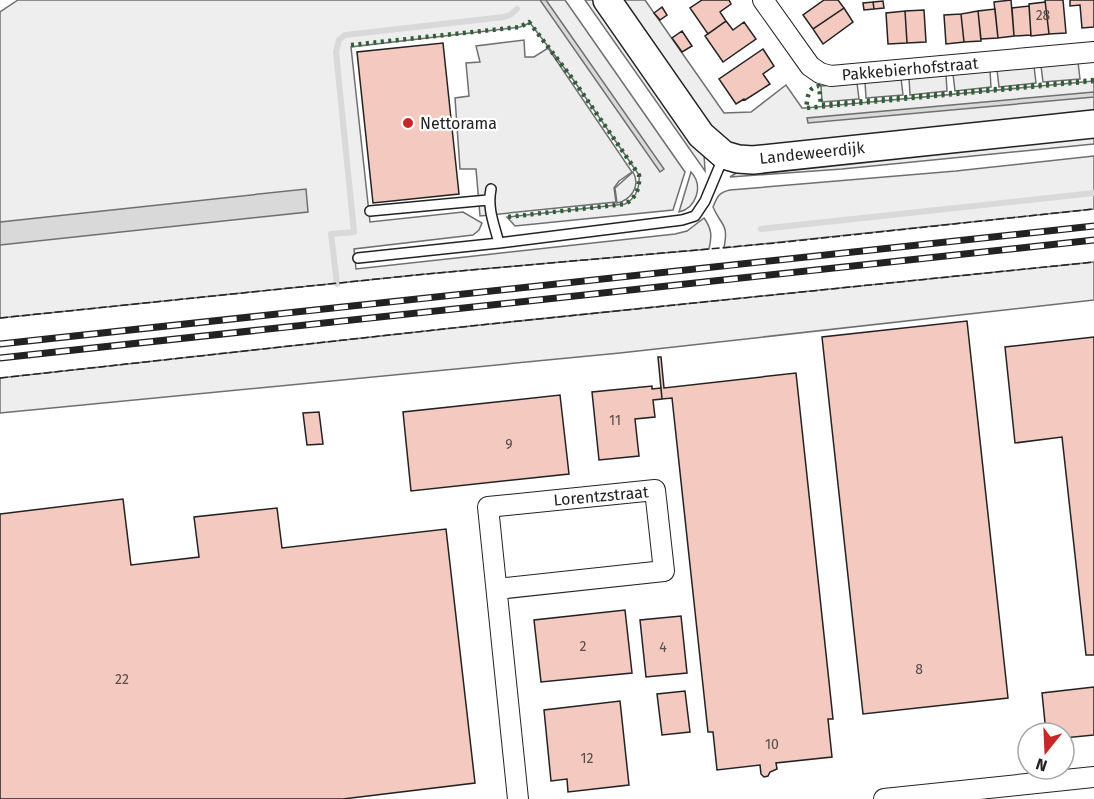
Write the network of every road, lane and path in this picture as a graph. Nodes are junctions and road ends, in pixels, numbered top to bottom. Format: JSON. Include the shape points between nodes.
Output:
{"nodes":[{"id":1,"x":607,"y":0,"type":"edge"},
{"id":2,"x":763,"y":0,"type":"edge"},
{"id":3,"x":1094,"y":52,"type":"edge"},
{"id":4,"x":1094,"y":124,"type":"edge"},
{"id":5,"x":724,"y":155,"type":"junction"},
{"id":6,"x":491,"y":189,"type":"dead end"},
{"id":7,"x":489,"y":200,"type":"junction"},
{"id":8,"x":370,"y":211,"type":"dead end"},
{"id":9,"x":498,"y":243,"type":"junction"},
{"id":10,"x":358,"y":258,"type":"dead end"},
{"id":11,"x":497,"y":589,"type":"junction"},
{"id":12,"x":1094,"y":777,"type":"edge"},
{"id":13,"x":518,"y":799,"type":"edge"},
{"id":14,"x":884,"y":799,"type":"edge"}],
"edges":[{"from":1,"to":5,"type":"street","via":[[701,135]]},
{"from":2,"to":3,"type":"street","name":"Pakkebierhofstraat","via":[[810,66],[831,76]]},
{"from":4,"to":5,"type":"street","name":"Landeweerdijk","via":[[753,160]]},
{"from":5,"to":9,"type":"lane","via":[[696,216]]},
{"from":6,"to":7,"type":"lane"},
{"from":7,"to":8,"type":"lane"},
{"from":7,"to":9,"type":"lane"},
{"from":9,"to":10,"type":"lane"},
{"from":11,"to":11,"type":"street","name":"Lorentzstraat","via":[[488,507],[655,490],[664,571]]},
{"from":11,"to":13,"type":"street","name":"Lorentzstraat"},
{"from":12,"to":14,"type":"street"}]}
